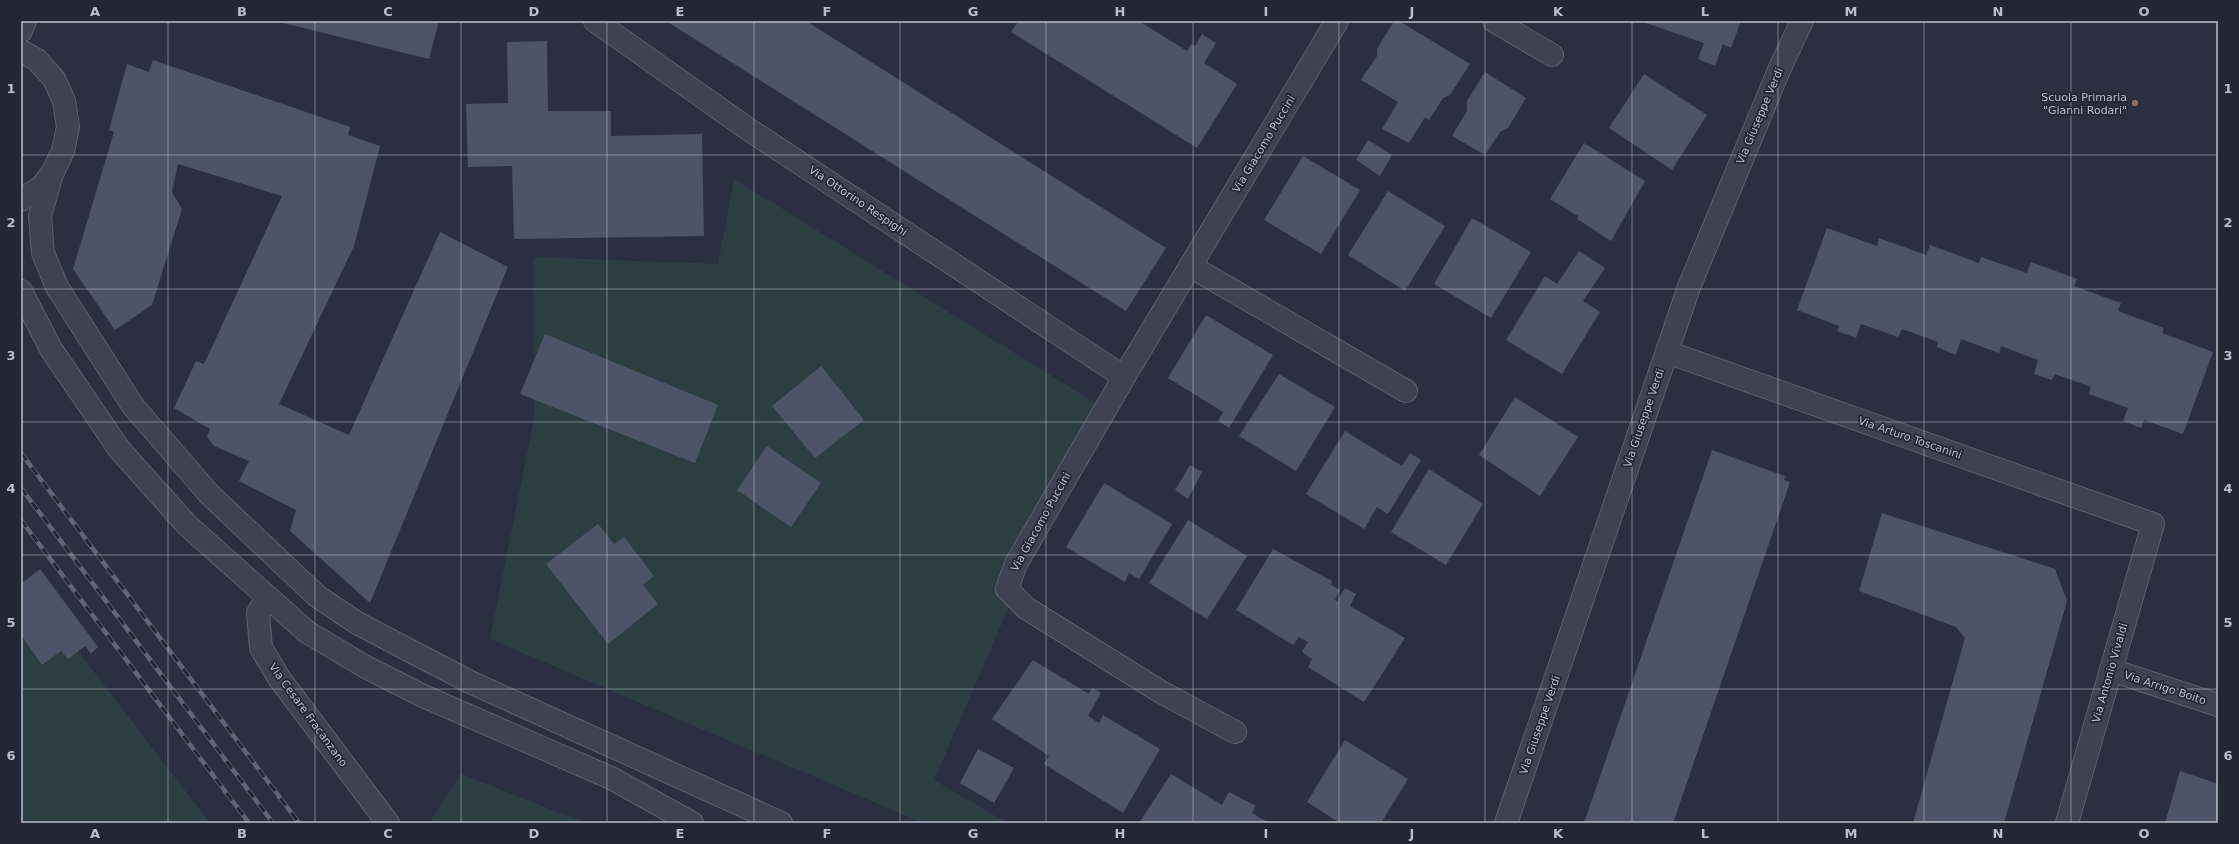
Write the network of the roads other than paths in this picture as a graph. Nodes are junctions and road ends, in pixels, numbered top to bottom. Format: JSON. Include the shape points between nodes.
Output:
{"nodes":[{"id":1,"x":25,"y":21,"type":"edge"},
{"id":2,"x":595,"y":21,"type":"edge"},
{"id":3,"x":1337,"y":21,"type":"edge"},
{"id":4,"x":1494,"y":21,"type":"edge"},
{"id":5,"x":1802,"y":21,"type":"edge"},
{"id":6,"x":21,"y":31,"type":"edge"},
{"id":7,"x":21,"y":51,"type":"edge"},
{"id":8,"x":1552,"y":55,"type":"dead end"},
{"id":9,"x":52,"y":174,"type":"junction"},
{"id":10,"x":21,"y":200,"type":"edge"},
{"id":11,"x":1190,"y":266,"type":"junction"},
{"id":12,"x":21,"y":291,"type":"edge"},
{"id":13,"x":1667,"y":352,"type":"junction"},
{"id":14,"x":1124,"y":377,"type":"junction"},
{"id":15,"x":1406,"y":391,"type":"dead end"},
{"id":16,"x":2153,"y":524,"type":"joint"},
{"id":17,"x":267,"y":598,"type":"junction"},
{"id":18,"x":2111,"y":670,"type":"junction"},
{"id":19,"x":2218,"y":706,"type":"edge"},
{"id":20,"x":1234,"y":732,"type":"dead end"},
{"id":21,"x":388,"y":823,"type":"edge"},
{"id":22,"x":692,"y":823,"type":"edge"},
{"id":23,"x":781,"y":823,"type":"edge"},
{"id":24,"x":1506,"y":823,"type":"edge"},
{"id":25,"x":2067,"y":823,"type":"edge"}],
"edges":[{"from":1,"to":6,"type":"street"},
{"from":2,"to":14,"type":"street","name":"Via Ottorino Respighi","via":[[748,128]]},
{"from":3,"to":11,"type":"street","name":"Via Giacomo Puccini"},
{"from":4,"to":8,"type":"street"},
{"from":5,"to":13,"type":"street","name":"Via Giuseppe Verdi","via":[[1688,287]]},
{"from":7,"to":9,"type":"street","via":[[37,60],[54,79],[64,102],[68,127],[63,151]]},
{"from":9,"to":10,"type":"street","via":[[40,187]]},
{"from":9,"to":23,"type":"street","via":[[40,216],[43,253],[57,287],[134,406],[209,494],[317,596],[357,623],[470,682]]},
{"from":11,"to":14,"type":"street","name":"Via Giacomo Puccini"},
{"from":11,"to":15,"type":"street"},
{"from":12,"to":17,"type":"street","via":[[51,349],[119,449],[187,525]]},
{"from":13,"to":16,"type":"street","name":"Via Arturo Toscanini"},
{"from":13,"to":24,"type":"street","name":"Via Giuseppe Verdi"},
{"from":14,"to":20,"type":"street","name":"Via Giacomo Puccini","via":[[1016,564],[1007,589],[1026,608],[1161,692]]},
{"from":16,"to":18,"type":"street","name":"Via Antonio Vivaldi"},
{"from":17,"to":21,"type":"street","name":"Via Cesare Fracanzano","via":[[258,613],[261,648],[279,678]]},
{"from":17,"to":22,"type":"street","via":[[307,632],[364,666],[422,695],[611,778]]},
{"from":18,"to":19,"type":"street","name":"Via Arrigo Boito"},
{"from":18,"to":25,"type":"street","name":"Via Antonio Vivaldi"}]}
